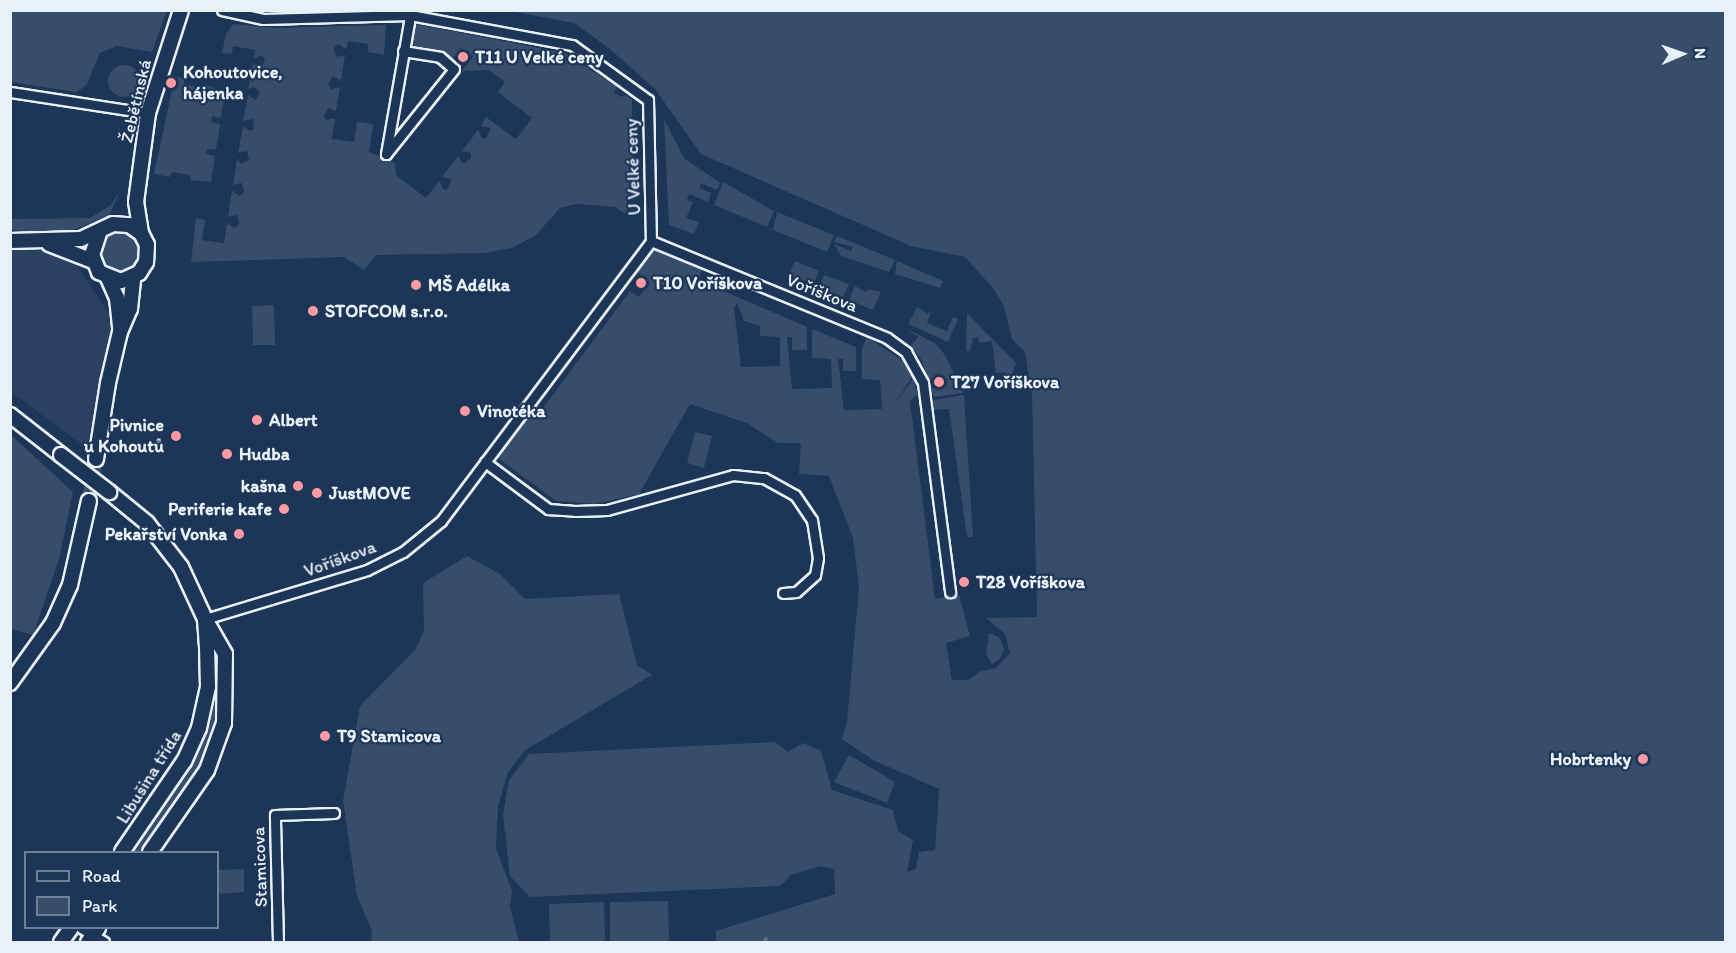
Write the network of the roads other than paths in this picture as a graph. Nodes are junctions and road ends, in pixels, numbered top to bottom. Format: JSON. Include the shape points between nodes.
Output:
{"nodes":[{"id":1,"x":181,"y":10,"type":"edge"},
{"id":2,"x":222,"y":10,"type":"edge"},
{"id":3,"x":410,"y":15,"type":"junction"},
{"id":4,"x":403,"y":51,"type":"junction"},
{"id":5,"x":10,"y":92,"type":"edge"},
{"id":6,"x":148,"y":113,"type":"junction"},
{"id":7,"x":136,"y":202,"type":"junction"},
{"id":8,"x":118,"y":224,"type":"junction"},
{"id":9,"x":99,"y":233,"type":"junction"},
{"id":10,"x":141,"y":233,"type":"junction"},
{"id":11,"x":10,"y":241,"type":"edge"},
{"id":12,"x":651,"y":241,"type":"junction"},
{"id":13,"x":41,"y":242,"type":"junction"},
{"id":14,"x":93,"y":261,"type":"junction"},
{"id":15,"x":108,"y":278,"type":"junction"},
{"id":16,"x":133,"y":278,"type":"junction"},
{"id":17,"x":120,"y":332,"type":"junction"},
{"id":18,"x":10,"y":415,"type":"edge"},
{"id":19,"x":96,"y":459,"type":"tunnel mouth"},
{"id":20,"x":485,"y":462,"type":"junction"},
{"id":21,"x":89,"y":501,"type":"tunnel mouth"},
{"id":22,"x":950,"y":592,"type":"dead end"},
{"id":23,"x":783,"y":593,"type":"dead end"},
{"id":24,"x":205,"y":619,"type":"junction"},
{"id":25,"x":10,"y":683,"type":"edge"},
{"id":26,"x":334,"y":813,"type":"dead end"},
{"id":27,"x":123,"y":851,"type":"edge"},
{"id":28,"x":151,"y":851,"type":"edge"},
{"id":29,"x":70,"y":929,"type":"edge"},
{"id":30,"x":61,"y":942,"type":"edge"},
{"id":31,"x":278,"y":942,"type":"edge"}],
"edges":[{"from":1,"to":6,"type":"street","name":"Žebětínská"},
{"from":2,"to":3,"type":"street","name":"U Velké ceny","via":[[263,19]]},
{"from":3,"to":4,"type":"street"},
{"from":3,"to":12,"type":"street","name":"U Velké ceny","via":[[572,45],[648,100]]},
{"from":4,"to":4,"type":"street","via":[[400,72],[386,154],[454,69],[440,57]]},
{"from":5,"to":6,"type":"street"},
{"from":6,"to":7,"type":"street","name":"Žebětínská"},
{"from":7,"to":8,"type":"street"},
{"from":7,"to":10,"type":"street","name":"Žebětínská"},
{"from":8,"to":9,"type":"street"},
{"from":8,"to":10,"type":"street"},
{"from":9,"to":13,"type":"street"},
{"from":9,"to":14,"type":"street","via":[[92,247]]},
{"from":10,"to":16,"type":"street","via":[[148,257],[144,268]]},
{"from":11,"to":13,"type":"street"},
{"from":12,"to":20,"type":"street","name":"Voříškova"},
{"from":12,"to":22,"type":"street","name":"Voříškova","via":[[887,338],[906,352],[922,383]]},
{"from":13,"to":14,"type":"street"},
{"from":14,"to":15,"type":"street"},
{"from":15,"to":16,"type":"street"},
{"from":15,"to":17,"type":"street","via":[[117,298]]},
{"from":16,"to":17,"type":"street","via":[[130,309]]},
{"from":17,"to":19,"type":"street"},
{"from":18,"to":24,"type":"street","bridge":true,"via":[[109,492],[165,543],[188,579]]},
{"from":20,"to":23,"type":"street","via":[[548,509],[575,511],[626,506],[733,475],[764,478],[795,495],[812,520],[818,558],[815,575],[796,592]]},
{"from":20,"to":24,"type":"street","name":"Voříškova","via":[[441,521],[403,552],[367,570]]},
{"from":21,"to":25,"type":"street","via":[[70,585],[53,623]]},
{"from":24,"to":27,"type":"street","name":"Libušina třída","via":[[208,687],[199,728],[184,761]]},
{"from":24,"to":28,"type":"street","via":[[225,654],[224,723],[207,770]]},
{"from":26,"to":31,"type":"street","name":"Stamicova","via":[[275,815]]},
{"from":29,"to":30,"type":"street"}]}
